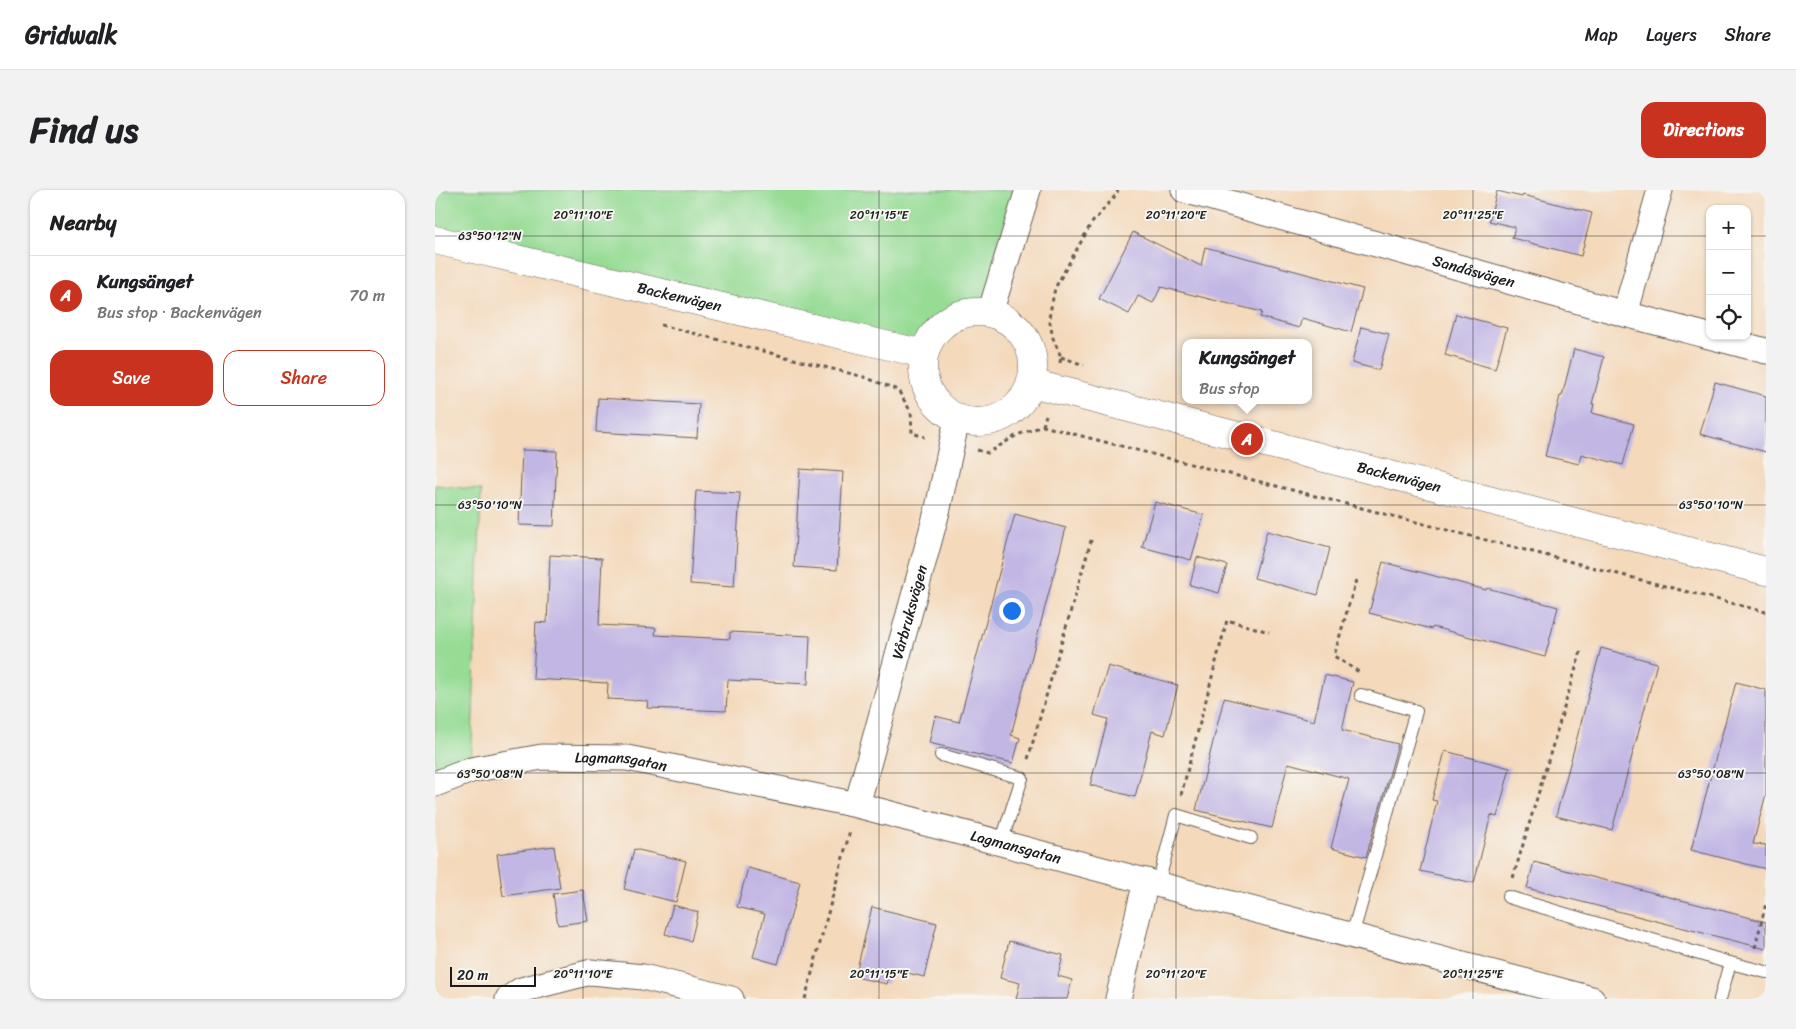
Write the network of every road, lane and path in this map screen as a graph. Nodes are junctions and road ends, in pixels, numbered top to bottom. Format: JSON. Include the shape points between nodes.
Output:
{"nodes":[{"id":1,"x":1028,"y":190,"type":"edge"},
{"id":2,"x":1118,"y":190,"type":"edge"},
{"id":3,"x":1184,"y":190,"type":"edge"},
{"id":4,"x":1660,"y":190,"type":"edge"},
{"id":5,"x":435,"y":240,"type":"edge"},
{"id":6,"x":990,"y":314,"type":"junction"},
{"id":7,"x":1625,"y":314,"type":"junction"},
{"id":8,"x":654,"y":323,"type":"dead end"},
{"id":9,"x":1766,"y":351,"type":"edge"},
{"id":10,"x":924,"y":354,"type":"junction"},
{"id":11,"x":1042,"y":386,"type":"junction"},
{"id":12,"x":1043,"y":426,"type":"junction"},
{"id":13,"x":955,"y":432,"type":"junction"},
{"id":14,"x":1092,"y":536,"type":"dead end"},
{"id":15,"x":1766,"y":571,"type":"edge"},
{"id":16,"x":1356,"y":580,"type":"dead end"},
{"id":17,"x":1766,"y":612,"type":"edge"},
{"id":18,"x":1269,"y":632,"type":"dead end"},
{"id":19,"x":1581,"y":651,"type":"dead end"},
{"id":20,"x":1361,"y":695,"type":"joint"},
{"id":21,"x":941,"y":755,"type":"dead end"},
{"id":22,"x":1022,"y":778,"type":"junction"},
{"id":23,"x":435,"y":784,"type":"edge"},
{"id":24,"x":857,"y":805,"type":"junction"},
{"id":25,"x":1176,"y":815,"type":"junction"},
{"id":26,"x":1251,"y":838,"type":"dead end"},
{"id":27,"x":1001,"y":843,"type":"junction"},
{"id":28,"x":1152,"y":883,"type":"junction"},
{"id":29,"x":1508,"y":897,"type":"joint"},
{"id":30,"x":1766,"y":903,"type":"edge"},
{"id":31,"x":1352,"y":936,"type":"junction"},
{"id":32,"x":1730,"y":963,"type":"junction"},
{"id":33,"x":1750,"y":968,"type":"junction"},
{"id":34,"x":1766,"y":972,"type":"edge"},
{"id":35,"x":508,"y":999,"type":"edge"},
{"id":36,"x":731,"y":999,"type":"edge"},
{"id":37,"x":805,"y":999,"type":"edge"},
{"id":38,"x":1118,"y":999,"type":"edge"},
{"id":39,"x":1592,"y":999,"type":"edge"},
{"id":40,"x":1720,"y":999,"type":"edge"}],
"edges":[{"from":1,"to":6,"type":"street"},
{"from":2,"to":11,"type":"path","via":[[1091,224],[1055,288],[1049,318],[1061,357]]},
{"from":3,"to":7,"type":"street","name":"Sandåsvägen"},
{"from":4,"to":7,"type":"street"},
{"from":5,"to":10,"type":"street","name":"Backenvägen"},
{"from":6,"to":10,"type":"street","via":[[967,313],[944,323],[932,336]]},
{"from":6,"to":11,"type":"street","via":[[1004,318],[1025,339]]},
{"from":7,"to":9,"type":"street","name":"Sandåsvägen"},
{"from":8,"to":13,"type":"path","via":[[864,377],[898,390],[911,412],[912,433]]},
{"from":10,"to":13,"type":"street","via":[[922,374],[928,393]]},
{"from":11,"to":12,"type":"path"},
{"from":11,"to":13,"type":"street","via":[[1002,418]]},
{"from":11,"to":15,"type":"street","name":"Backenvägen"},
{"from":12,"to":13,"type":"path","via":[[1017,435],[988,453]]},
{"from":12,"to":17,"type":"path"},
{"from":13,"to":24,"type":"street","name":"Vårbruksvägen"},
{"from":14,"to":22,"type":"path"},
{"from":16,"to":20,"type":"path","via":[[1334,656],[1359,672]]},
{"from":18,"to":25,"type":"path","via":[[1227,620]]},
{"from":19,"to":29,"type":"path"},
{"from":20,"to":31,"type":"lane","via":[[1415,711]]},
{"from":21,"to":22,"type":"lane"},
{"from":22,"to":27,"type":"lane"},
{"from":23,"to":24,"type":"street","name":"Lagmansgatan","via":[[471,770],[541,757],[627,758]]},
{"from":24,"to":27,"type":"street","name":"Lagmansgatan"},
{"from":24,"to":37,"type":"path"},
{"from":25,"to":26,"type":"lane"},
{"from":25,"to":28,"type":"lane"},
{"from":27,"to":28,"type":"street","name":"Lagmansgatan"},
{"from":28,"to":31,"type":"street","name":"Lagmansgatan"},
{"from":28,"to":38,"type":"street"},
{"from":29,"to":32,"type":"lane"},
{"from":30,"to":33,"type":"path"},
{"from":31,"to":39,"type":"street","name":"Lagmansgatan"},
{"from":32,"to":33,"type":"lane"},
{"from":32,"to":40,"type":"lane"},
{"from":33,"to":34,"type":"lane"},
{"from":35,"to":36,"type":"street","via":[[521,990],[591,972],[643,977]]}]}
